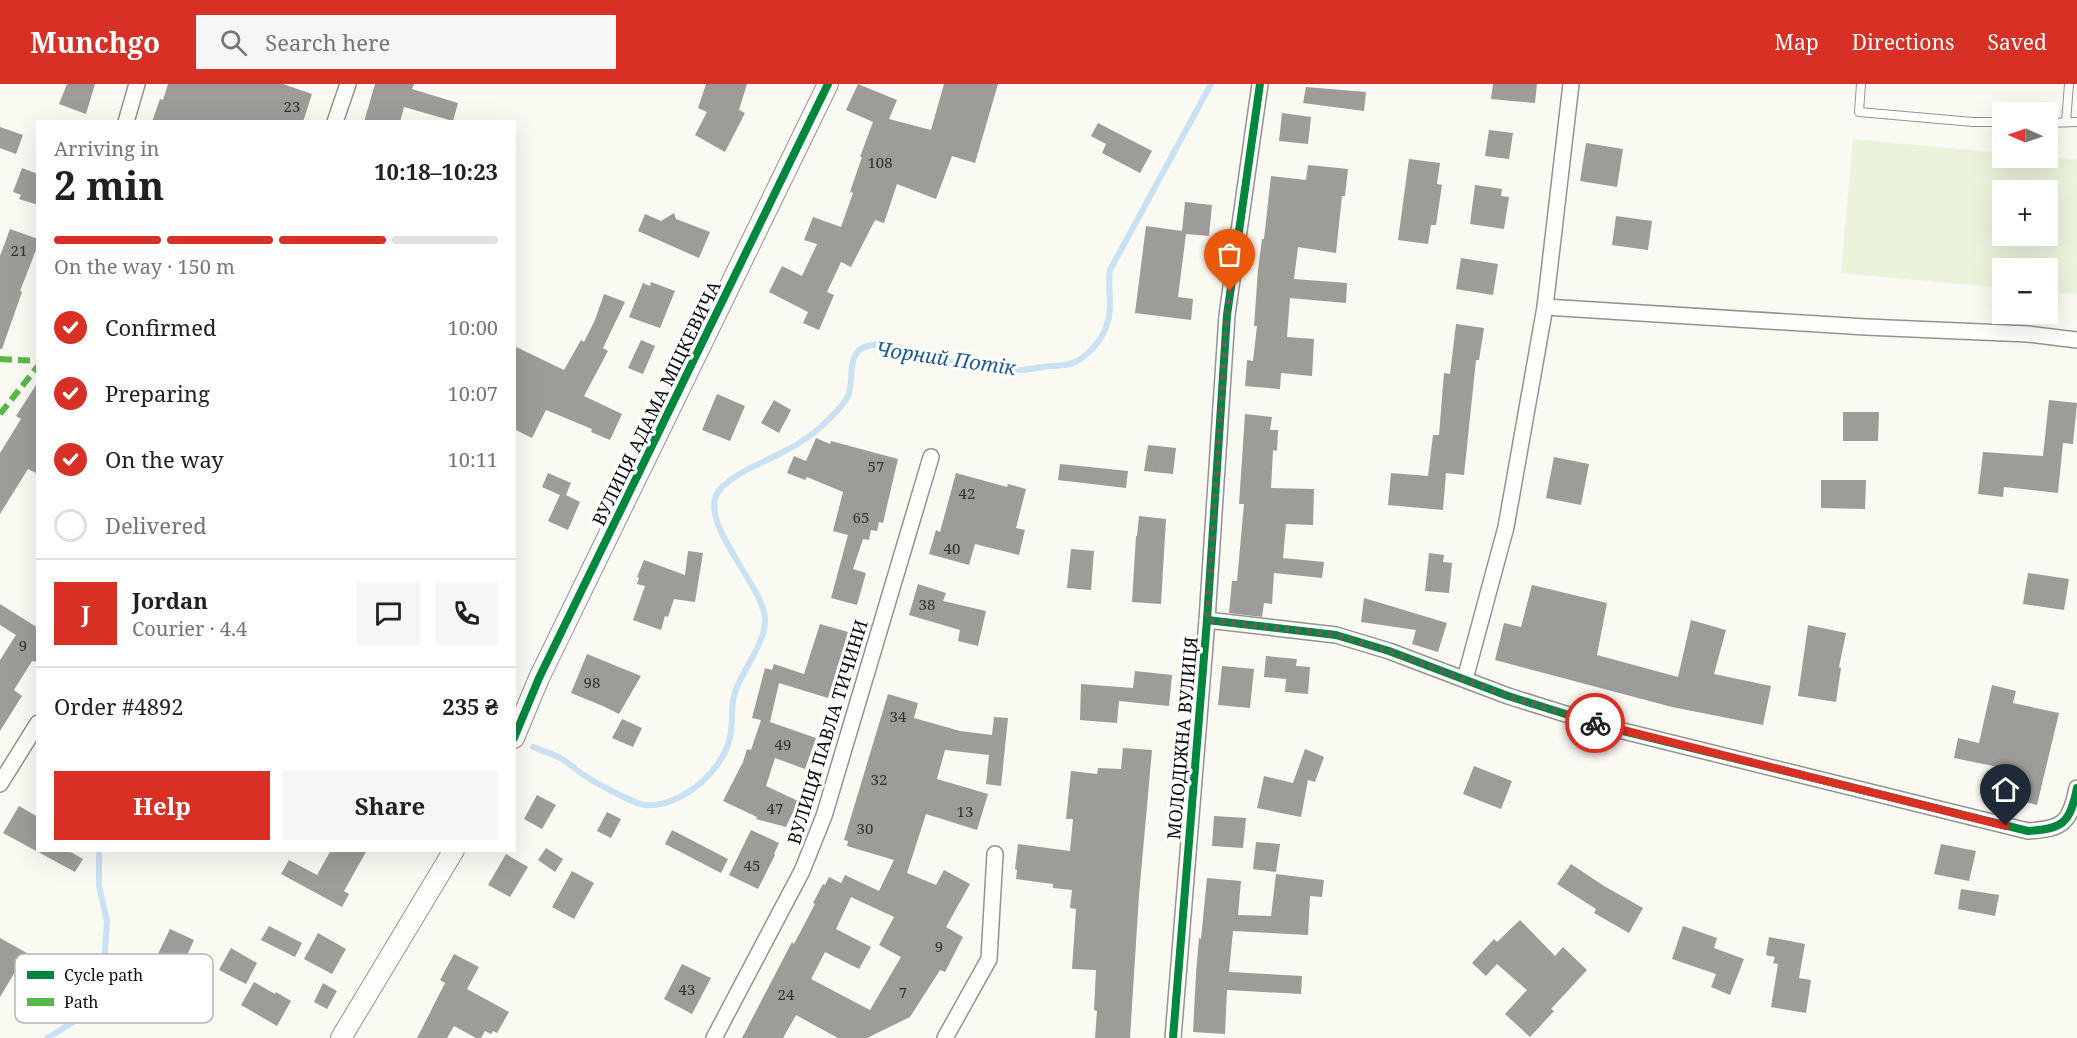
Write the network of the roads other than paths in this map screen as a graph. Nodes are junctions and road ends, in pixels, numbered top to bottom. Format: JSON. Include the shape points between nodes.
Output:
{"nodes":[{"id":1,"x":137,"y":84,"type":"edge"},
{"id":2,"x":348,"y":84,"type":"edge"},
{"id":3,"x":828,"y":84,"type":"edge"},
{"id":4,"x":1260,"y":84,"type":"edge"},
{"id":5,"x":1571,"y":84,"type":"edge"},
{"id":6,"x":1861,"y":84,"type":"edge"},
{"id":7,"x":2069,"y":84,"type":"edge"},
{"id":8,"x":127,"y":120,"type":"edge"},
{"id":9,"x":336,"y":120,"type":"edge"},
{"id":10,"x":1992,"y":122,"type":"edge"},
{"id":11,"x":2058,"y":122,"type":"edge"},
{"id":12,"x":2066,"y":122,"type":"junction"},
{"id":13,"x":2077,"y":122,"type":"edge"},
{"id":14,"x":1545,"y":308,"type":"junction"},
{"id":15,"x":2077,"y":340,"type":"edge"},
{"id":16,"x":931,"y":457,"type":"dead end"},
{"id":17,"x":1207,"y":620,"type":"junction"},
{"id":18,"x":1466,"y":679,"type":"junction"},
{"id":19,"x":36,"y":726,"type":"edge"},
{"id":20,"x":517,"y":733,"type":"edge"},
{"id":21,"x":0,"y":784,"type":"edge"},
{"id":22,"x":2077,"y":788,"type":"edge"},
{"id":23,"x":453,"y":852,"type":"edge"},
{"id":24,"x":995,"y":854,"type":"dead end"},
{"id":25,"x":341,"y":1038,"type":"edge"},
{"id":26,"x":714,"y":1038,"type":"edge"},
{"id":27,"x":945,"y":1038,"type":"edge"},
{"id":28,"x":1173,"y":1038,"type":"edge"}],
"edges":[{"from":1,"to":8,"type":"street"},
{"from":2,"to":9,"type":"street"},
{"from":3,"to":20,"type":"street","name":"ВУЛИЦЯ АДАМА МІЦКЕВИЧА","via":[[539,678]]},
{"from":4,"to":17,"type":"street","name":"МОЛОДІЖНА ВУЛИЦЯ","via":[[1227,315]]},
{"from":5,"to":14,"type":"street"},
{"from":6,"to":10,"type":"lane","via":[[1859,112]]},
{"from":7,"to":12,"type":"lane"},
{"from":11,"to":12,"type":"lane"},
{"from":12,"to":13,"type":"lane"},
{"from":14,"to":15,"type":"street","via":[[2028,334]]},
{"from":14,"to":18,"type":"street","via":[[1506,527]]},
{"from":16,"to":26,"type":"street","name":"ВУЛИЦЯ ПАВЛА ТИЧИНИ","via":[[824,816],[802,871]]},
{"from":17,"to":18,"type":"street","via":[[1336,635]]},
{"from":17,"to":28,"type":"street","name":"МОЛОДІЖНА ВУЛИЦЯ"},
{"from":18,"to":22,"type":"street","via":[[1607,727],[2028,831],[2048,830],[2062,824],[2072,811]]},
{"from":19,"to":21,"type":"street"},
{"from":23,"to":25,"type":"street"},
{"from":24,"to":27,"type":"street","via":[[989,959]]}]}
